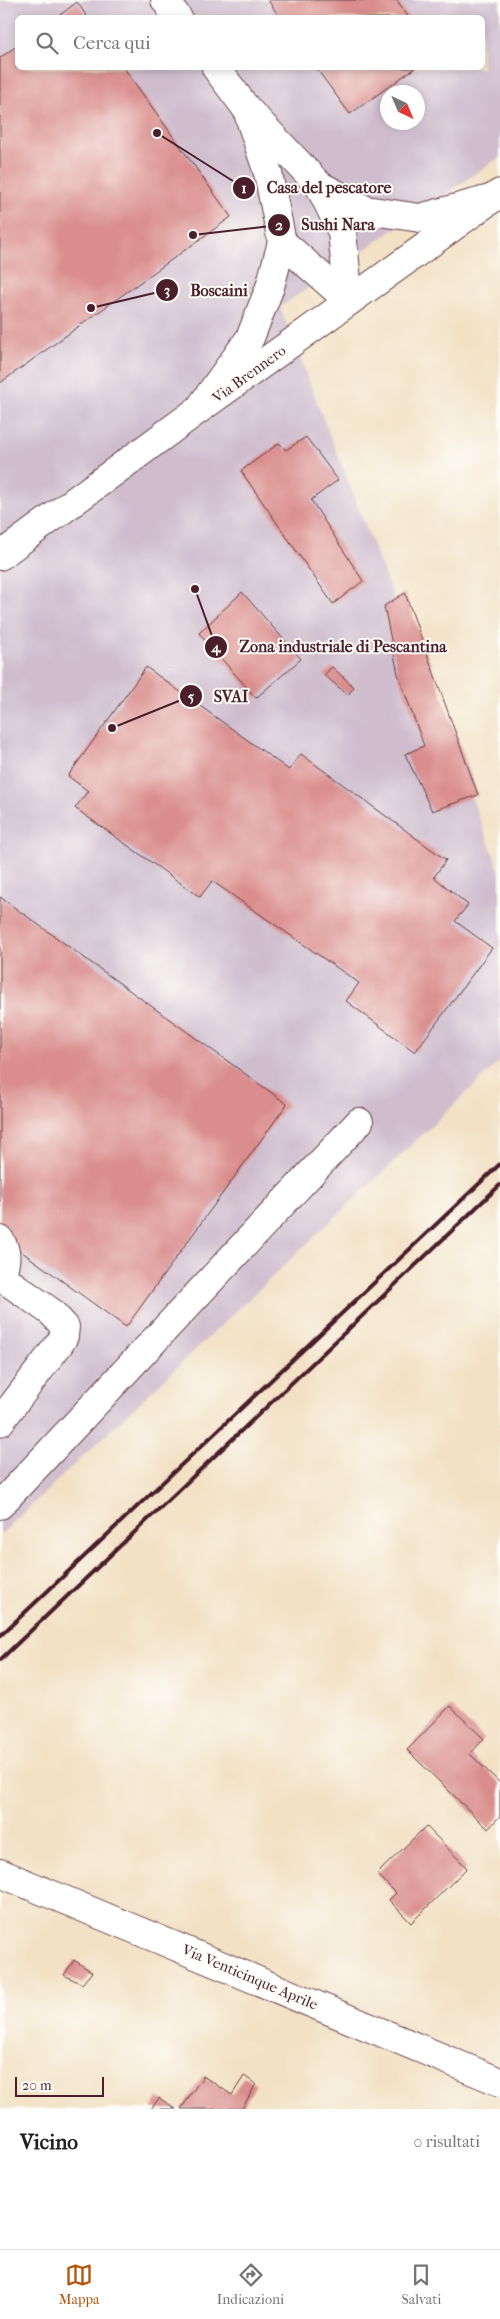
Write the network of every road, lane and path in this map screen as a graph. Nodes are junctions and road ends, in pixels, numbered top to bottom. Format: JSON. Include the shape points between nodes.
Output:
{"nodes":[{"id":1,"x":165,"y":0,"type":"edge"},
{"id":2,"x":176,"y":15,"type":"edge"},
{"id":3,"x":218,"y":70,"type":"edge"},
{"id":4,"x":246,"y":108,"type":"junction"},
{"id":5,"x":319,"y":185,"type":"junction"},
{"id":6,"x":496,"y":196,"type":"edge"},
{"id":7,"x":282,"y":242,"type":"junction"},
{"id":8,"x":349,"y":301,"type":"junction"},
{"id":9,"x":198,"y":410,"type":"junction"},
{"id":10,"x":0,"y":556,"type":"edge"},
{"id":11,"x":359,"y":1122,"type":"dead end"},
{"id":12,"x":0,"y":1240,"type":"edge"},
{"id":13,"x":0,"y":1276,"type":"edge"},
{"id":14,"x":0,"y":1422,"type":"edge"},
{"id":15,"x":0,"y":1505,"type":"edge"},
{"id":16,"x":0,"y":1873,"type":"edge"},
{"id":17,"x":500,"y":2082,"type":"edge"}],
"edges":[{"from":1,"to":2,"type":"street"},
{"from":3,"to":4,"type":"street"},
{"from":4,"to":5,"type":"street"},
{"from":4,"to":7,"type":"street","via":[[268,173]]},
{"from":5,"to":6,"type":"street","via":[[366,210],[420,218]]},
{"from":5,"to":8,"type":"street","via":[[342,232]]},
{"from":6,"to":8,"type":"street","name":"Via Brennero"},
{"from":7,"to":8,"type":"street"},
{"from":7,"to":9,"type":"street","via":[[270,287],[250,338]]},
{"from":8,"to":9,"type":"street","name":"Via Brennero"},
{"from":9,"to":10,"type":"street","name":"Via Brennero"},
{"from":11,"to":15,"type":"street"},
{"from":12,"to":13,"type":"street","via":[[6,1249],[7,1259]]},
{"from":13,"to":14,"type":"street","via":[[51,1312],[65,1328],[60,1343]]},
{"from":16,"to":17,"type":"street","name":"Via Venticinque Aprile"}]}
